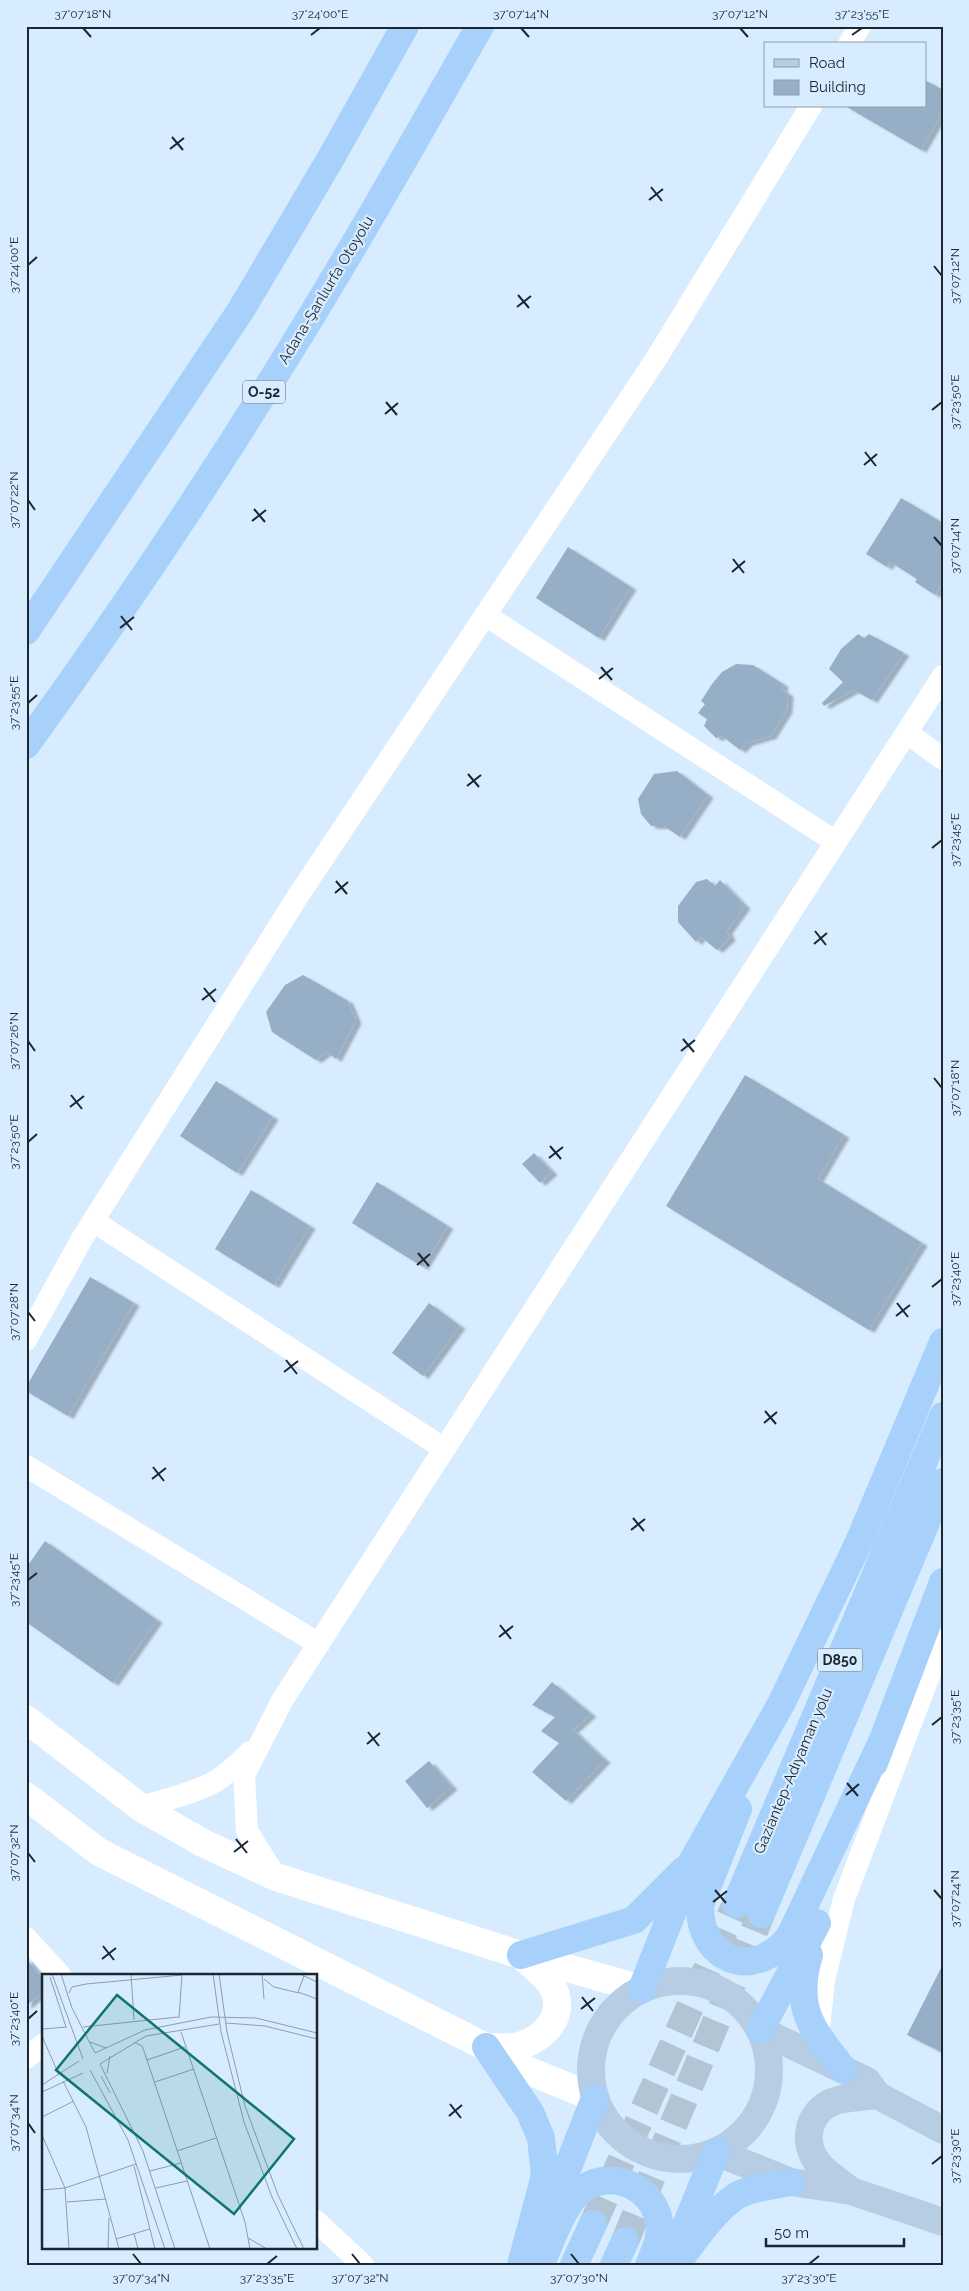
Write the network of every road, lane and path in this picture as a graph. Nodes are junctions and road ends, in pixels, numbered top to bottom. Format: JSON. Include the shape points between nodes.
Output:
{"nodes":[{"id":1,"x":406,"y":26,"type":"edge"},
{"id":2,"x":480,"y":26,"type":"edge"},
{"id":3,"x":860,"y":26,"type":"edge"},
{"id":4,"x":850,"y":42,"type":"edge"},
{"id":5,"x":810,"y":108,"type":"edge"},
{"id":6,"x":486,"y":615,"type":"junction"},
{"id":7,"x":26,"y":631,"type":"edge"},
{"id":8,"x":943,"y":676,"type":"edge"},
{"id":9,"x":907,"y":732,"type":"junction"},
{"id":10,"x":26,"y":745,"type":"edge"},
{"id":11,"x":943,"y":759,"type":"edge"},
{"id":12,"x":836,"y":842,"type":"junction"},
{"id":13,"x":92,"y":1221,"type":"junction"},
{"id":14,"x":26,"y":1340,"type":"edge"},
{"id":15,"x":943,"y":1342,"type":"edge"},
{"id":16,"x":943,"y":1416,"type":"edge"},
{"id":17,"x":443,"y":1448,"type":"junction"},
{"id":18,"x":26,"y":1466,"type":"edge"},
{"id":19,"x":943,"y":1482,"type":"edge"},
{"id":20,"x":943,"y":1582,"type":"edge"},
{"id":21,"x":943,"y":1639,"type":"edge"},
{"id":22,"x":320,"y":1644,"type":"junction"},
{"id":23,"x":781,"y":1704,"type":"junction"},
{"id":24,"x":26,"y":1719,"type":"edge"},
{"id":25,"x":258,"y":1744,"type":"junction"},
{"id":26,"x":880,"y":1746,"type":"junction"},
{"id":27,"x":26,"y":1796,"type":"edge"},
{"id":28,"x":140,"y":1807,"type":"junction"},
{"id":29,"x":692,"y":1862,"type":"junction"},
{"id":30,"x":276,"y":1877,"type":"junction"},
{"id":31,"x":736,"y":1904,"type":"tunnel mouth"},
{"id":32,"x":761,"y":1914,"type":"tunnel mouth"},
{"id":33,"x":820,"y":1917,"type":"junction"},
{"id":34,"x":26,"y":1938,"type":"edge"},
{"id":35,"x":522,"y":1956,"type":"junction"},
{"id":36,"x":59,"y":1974,"type":"edge"},
{"id":37,"x":642,"y":1989,"type":"junction"},
{"id":38,"x":760,"y":2030,"type":"junction"},
{"id":39,"x":818,"y":2037,"type":"junction"},
{"id":40,"x":42,"y":2046,"type":"edge"},
{"id":41,"x":486,"y":2047,"type":"junction"},
{"id":42,"x":26,"y":2058,"type":"edge"},
{"id":43,"x":844,"y":2070,"type":"junction"},
{"id":44,"x":877,"y":2095,"type":"junction"},
{"id":45,"x":595,"y":2098,"type":"junction"},
{"id":46,"x":943,"y":2130,"type":"edge"},
{"id":47,"x":716,"y":2152,"type":"junction"},
{"id":48,"x":791,"y":2182,"type":"junction"},
{"id":49,"x":851,"y":2191,"type":"junction"},
{"id":50,"x":943,"y":2222,"type":"edge"},
{"id":51,"x":318,"y":2223,"type":"edge"},
{"id":52,"x":593,"y":2224,"type":"tunnel mouth"},
{"id":53,"x":363,"y":2265,"type":"edge"},
{"id":54,"x":522,"y":2265,"type":"edge"},
{"id":55,"x":529,"y":2265,"type":"edge"},
{"id":56,"x":540,"y":2265,"type":"edge"},
{"id":57,"x":574,"y":2265,"type":"edge"},
{"id":58,"x":649,"y":2265,"type":"edge"},
{"id":59,"x":669,"y":2265,"type":"edge"},
{"id":60,"x":676,"y":2265,"type":"edge"}],
"edges":[{"from":1,"to":7,"type":"highway","via":[[241,310]]},
{"from":2,"to":10,"type":"highway","name":"Adana-Şanlıurfa Otoyolu","number":"O-52","via":[[385,193],[196,499]]},
{"from":3,"to":4,"type":"street"},
{"from":5,"to":6,"type":"street","via":[[656,359]]},
{"from":6,"to":12,"type":"street"},
{"from":6,"to":13,"type":"street","via":[[298,896]]},
{"from":8,"to":9,"type":"street"},
{"from":9,"to":11,"type":"street"},
{"from":9,"to":12,"type":"street"},
{"from":12,"to":17,"type":"street"},
{"from":13,"to":14,"type":"street"},
{"from":13,"to":17,"type":"street"},
{"from":15,"to":23,"type":"highway","via":[[859,1542]]},
{"from":16,"to":31,"type":"highway","name":"Gaziantep-Adıyaman yolu","number":"D850"},
{"from":17,"to":22,"type":"street"},
{"from":18,"to":22,"type":"street"},
{"from":19,"to":32,"type":"highway","name":"Gaziantep-Adıyaman yolu","number":"D850"},
{"from":20,"to":26,"type":"highway"},
{"from":21,"to":39,"type":"street","via":[[844,1898],[824,1980]]},
{"from":22,"to":25,"type":"street"},
{"from":23,"to":26,"type":"highway","via":[[700,1905],[700,1921],[705,1936],[728,1958],[756,1961],[781,1948],[790,1936]]},
{"from":23,"to":29,"type":"highway"},
{"from":24,"to":28,"type":"street"},
{"from":25,"to":28,"type":"street","via":[[233,1769],[213,1782]]},
{"from":25,"to":30,"type":"street","via":[[244,1775],[247,1831]]},
{"from":26,"to":33,"type":"highway"},
{"from":27,"to":41,"type":"street","via":[[99,1852]]},
{"from":28,"to":30,"type":"street","via":[[203,1843]]},
{"from":29,"to":35,"type":"highway","via":[[634,1920]]},
{"from":29,"to":37,"type":"highway"},
{"from":30,"to":35,"type":"street"},
{"from":33,"to":38,"type":"highway"},
{"from":33,"to":39,"type":"highway","via":[[802,1988],[804,2008]]},
{"from":34,"to":36,"type":"street"},
{"from":35,"to":37,"type":"street"},
{"from":35,"to":41,"type":"street","via":[[554,1990],[555,2017],[548,2030],[537,2038],[514,2047]]},
{"from":37,"to":38,"type":"main road","via":[[678,1980],[716,1988],[741,2005]]},
{"from":37,"to":45,"type":"main road","via":[[624,2000],[608,2016],[598,2034],[591,2076]]},
{"from":38,"to":43,"type":"main road"},
{"from":38,"to":47,"type":"main road","via":[[769,2065],[763,2101],[745,2131]]},
{"from":39,"to":43,"type":"highway"},
{"from":40,"to":42,"type":"street"},
{"from":41,"to":45,"type":"street","via":[[524,2068]]},
{"from":41,"to":54,"type":"highway","via":[[530,2112],[541,2138],[545,2176]]},
{"from":43,"to":44,"type":"main road","via":[[867,2081]]},
{"from":44,"to":46,"type":"main road"},
{"from":44,"to":49,"type":"main road","via":[[837,2100],[819,2110],[809,2126],[808,2146],[818,2164]]},
{"from":45,"to":47,"type":"main road","via":[[613,2129],[642,2151],[679,2159]]},
{"from":45,"to":55,"type":"highway"},
{"from":47,"to":48,"type":"main road"},
{"from":47,"to":59,"type":"highway"},
{"from":48,"to":49,"type":"main road"},
{"from":48,"to":60,"type":"highway","via":[[761,2187],[738,2196],[711,2220]]},
{"from":49,"to":50,"type":"main road"},
{"from":51,"to":53,"type":"street"},
{"from":52,"to":57,"type":"highway"},
{"from":56,"to":58,"type":"highway","via":[[569,2204],[588,2186],[614,2180],[639,2188],[656,2209],[660,2236]]}]}
